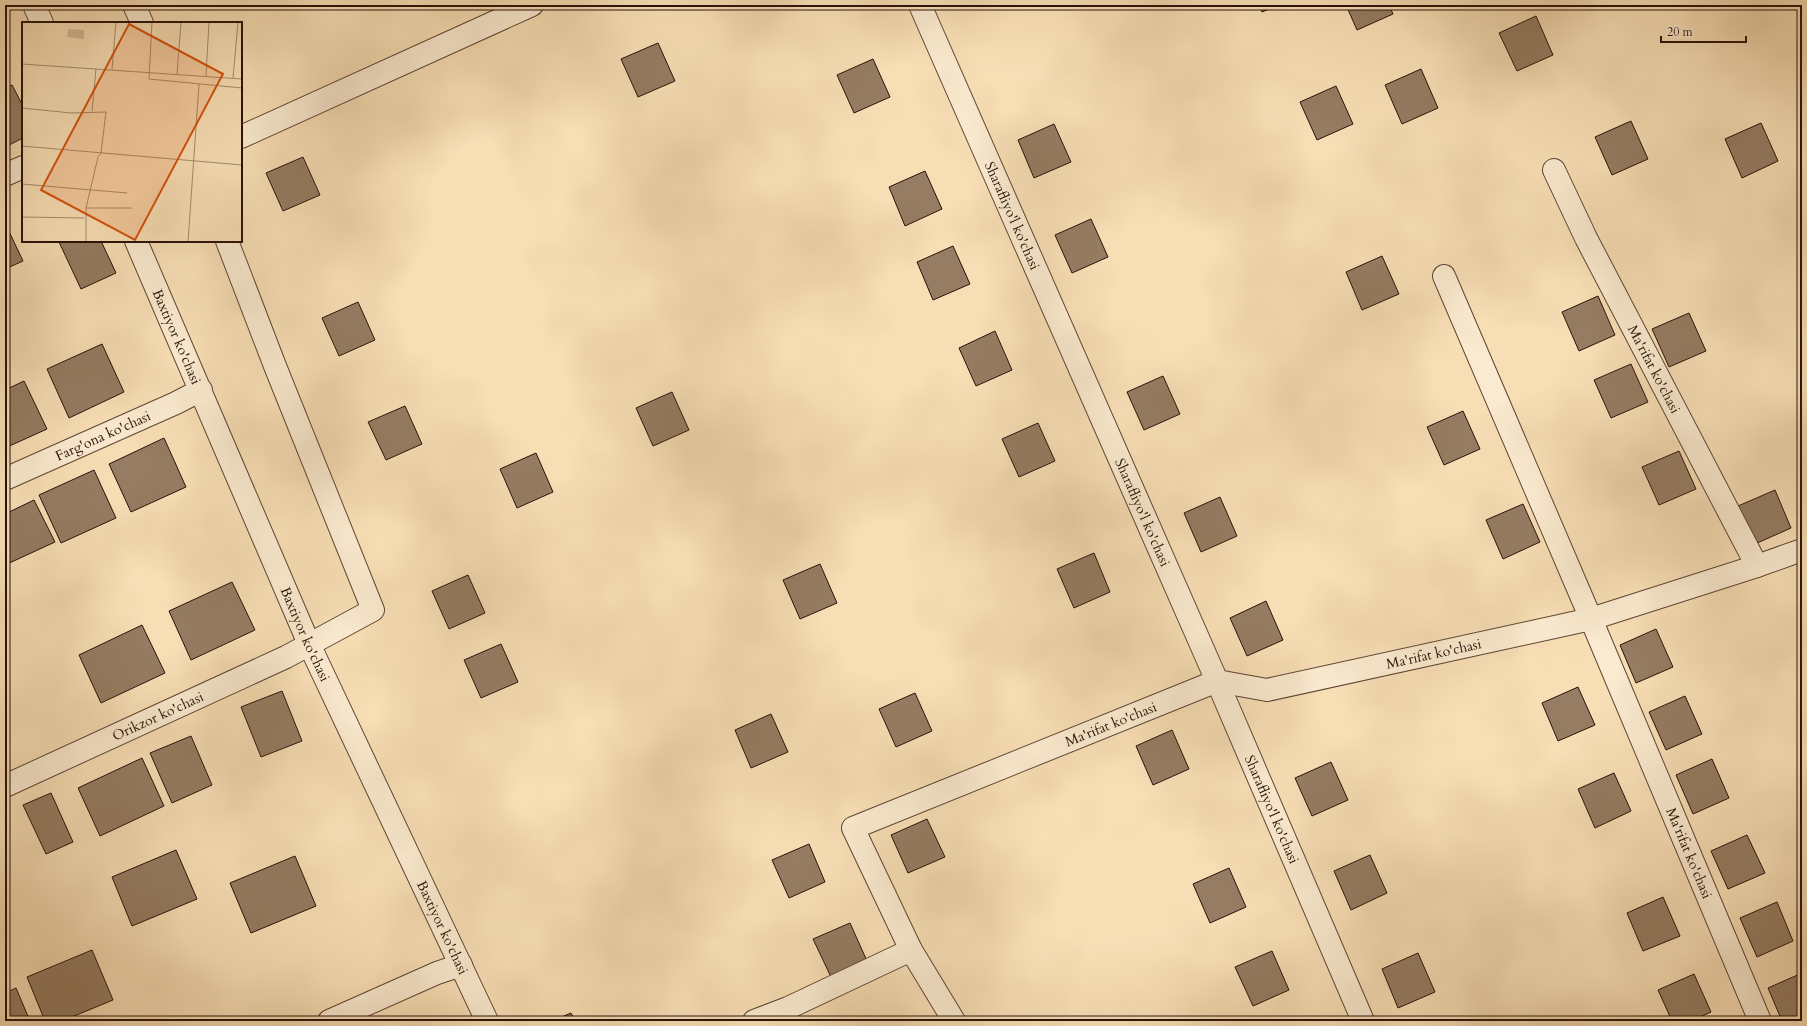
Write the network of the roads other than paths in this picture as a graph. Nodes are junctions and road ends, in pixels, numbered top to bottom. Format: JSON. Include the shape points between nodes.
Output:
{"nodes":[{"id":1,"x":34,"y":5,"type":"edge"},
{"id":2,"x":134,"y":5,"type":"edge"},
{"id":3,"x":532,"y":5,"type":"edge"},
{"id":4,"x":920,"y":5,"type":"edge"},
{"id":5,"x":42,"y":22,"type":"edge"},
{"id":6,"x":142,"y":22,"type":"edge"},
{"id":7,"x":242,"y":137,"type":"edge"},
{"id":8,"x":22,"y":167,"type":"edge"},
{"id":9,"x":1554,"y":170,"type":"dead end"},
{"id":10,"x":5,"y":175,"type":"edge"},
{"id":11,"x":136,"y":242,"type":"edge"},
{"id":12,"x":227,"y":242,"type":"edge"},
{"id":13,"x":1444,"y":276,"type":"dead end"},
{"id":14,"x":200,"y":390,"type":"junction"},
{"id":15,"x":5,"y":480,"type":"edge"},
{"id":16,"x":1802,"y":550,"type":"edge"},
{"id":17,"x":1757,"y":566,"type":"junction"},
{"id":18,"x":1591,"y":619,"type":"junction"},
{"id":19,"x":309,"y":644,"type":"junction"},
{"id":20,"x":1217,"y":681,"type":"junction"},
{"id":21,"x":5,"y":786,"type":"edge"},
{"id":22,"x":910,"y":950,"type":"junction"},
{"id":23,"x":461,"y":965,"type":"junction"},
{"id":24,"x":329,"y":1021,"type":"edge"},
{"id":25,"x":487,"y":1021,"type":"edge"},
{"id":26,"x":754,"y":1021,"type":"edge"},
{"id":27,"x":954,"y":1021,"type":"edge"},
{"id":28,"x":1363,"y":1021,"type":"edge"},
{"id":29,"x":1760,"y":1021,"type":"edge"}],
"edges":[{"from":1,"to":5,"type":"street"},
{"from":2,"to":6,"type":"street"},
{"from":3,"to":7,"type":"street"},
{"from":4,"to":20,"type":"street","name":"Sharafliyo'l ko'chasi"},
{"from":8,"to":10,"type":"street"},
{"from":9,"to":17,"type":"street","name":"Ma'rifat ko'chasi","via":[[1586,238]]},
{"from":11,"to":14,"type":"street","name":"Baxtiyor ko'chasi"},
{"from":12,"to":19,"type":"street","name":"Orikzor ko'chasi","via":[[274,366],[374,610]]},
{"from":13,"to":18,"type":"street","name":"Ma'rifat ko'chasi"},
{"from":14,"to":15,"type":"street","name":"Farg'ona ko'chasi"},
{"from":14,"to":19,"type":"street","name":"Baxtiyor ko'chasi"},
{"from":16,"to":17,"type":"street","name":"Ma'rifat ko'chasi"},
{"from":17,"to":18,"type":"street","name":"Ma'rifat ko'chasi"},
{"from":18,"to":20,"type":"street","name":"Ma'rifat ko'chasi","via":[[1267,690]]},
{"from":18,"to":29,"type":"street","name":"Ma'rifat ko'chasi"},
{"from":19,"to":21,"type":"street","name":"Orikzor ko'chasi"},
{"from":19,"to":23,"type":"street","name":"Baxtiyor ko'chasi"},
{"from":20,"to":22,"type":"street","name":"Ma'rifat ko'chasi","via":[[853,828]]},
{"from":20,"to":28,"type":"street","name":"Sharafliyo'l ko'chasi"},
{"from":22,"to":26,"type":"street","via":[[788,1008]]},
{"from":22,"to":27,"type":"street","name":"Ma'rifat ko'chasi"},
{"from":23,"to":24,"type":"street","via":[[437,973]]},
{"from":23,"to":25,"type":"street","name":"Baxtiyor ko'chasi"}]}
